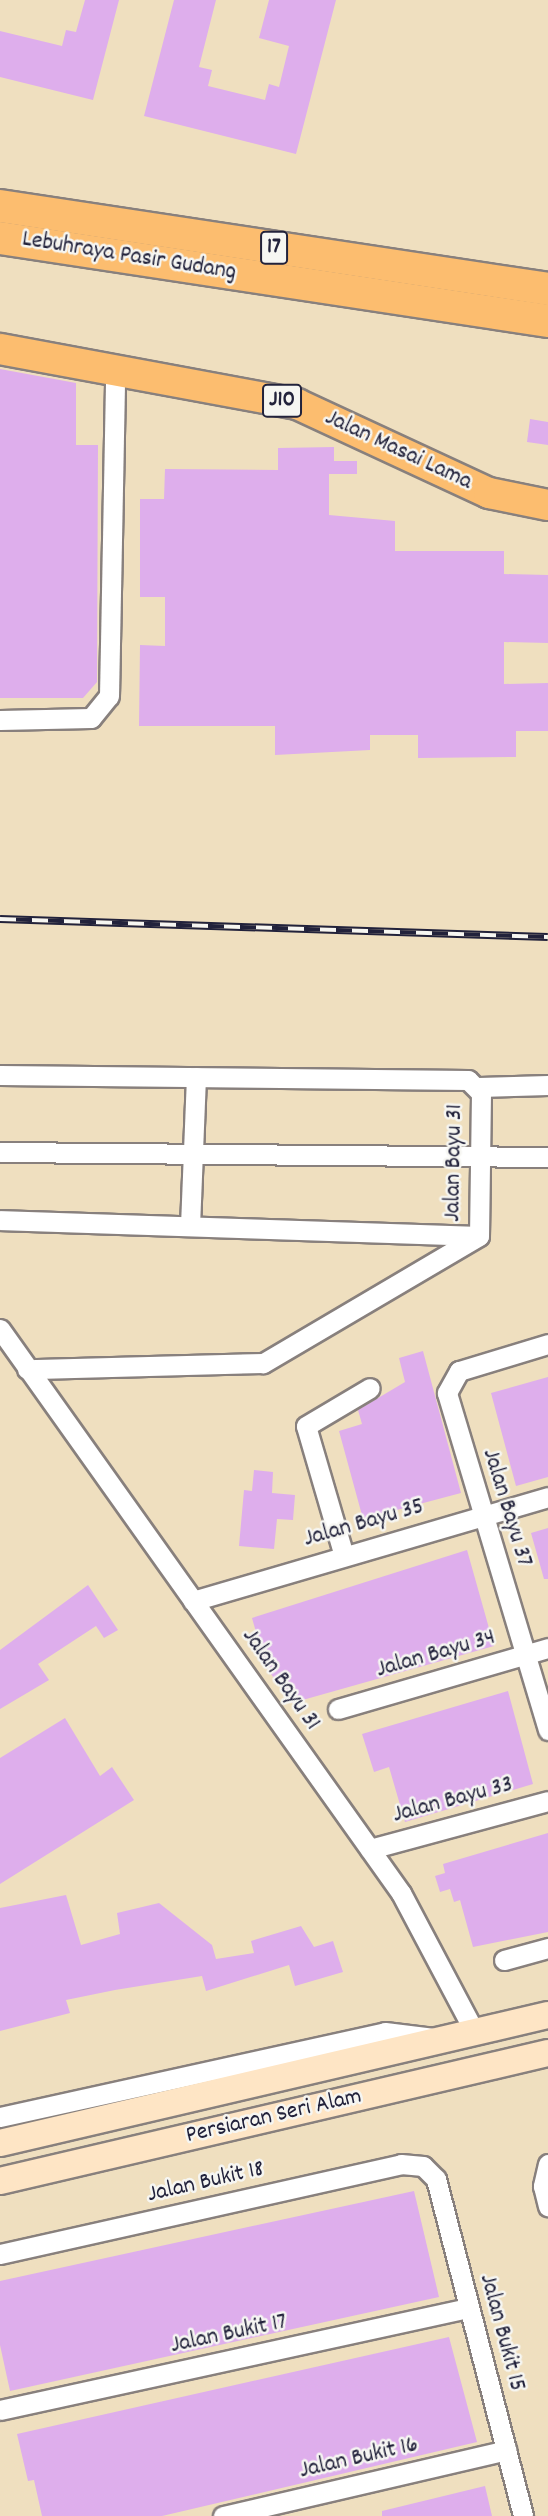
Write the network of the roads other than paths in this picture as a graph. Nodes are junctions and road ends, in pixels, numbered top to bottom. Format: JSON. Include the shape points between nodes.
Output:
{"nodes":[{"id":1,"x":0,"y":206,"type":"edge"},
{"id":2,"x":0,"y":238,"type":"edge"},
{"id":3,"x":548,"y":289,"type":"edge"},
{"id":4,"x":548,"y":321,"type":"edge"},
{"id":5,"x":0,"y":349,"type":"edge"},
{"id":6,"x":115,"y":372,"type":"junction"},
{"id":7,"x":548,"y":505,"type":"edge"},
{"id":8,"x":0,"y":720,"type":"edge"},
{"id":9,"x":0,"y":1075,"type":"edge"},
{"id":10,"x":196,"y":1077,"type":"junction"},
{"id":11,"x":548,"y":1085,"type":"edge"},
{"id":12,"x":480,"y":1087,"type":"junction"},
{"id":13,"x":0,"y":1152,"type":"edge"},
{"id":14,"x":192,"y":1153,"type":"junction"},
{"id":15,"x":480,"y":1156,"type":"junction"},
{"id":16,"x":548,"y":1157,"type":"edge"},
{"id":17,"x":0,"y":1220,"type":"edge"},
{"id":18,"x":190,"y":1226,"type":"junction"},
{"id":19,"x":479,"y":1236,"type":"junction"},
{"id":20,"x":0,"y":1329,"type":"edge"},
{"id":21,"x":548,"y":1344,"type":"edge"},
{"id":22,"x":27,"y":1369,"type":"junction"},
{"id":23,"x":370,"y":1388,"type":"dead end"},
{"id":24,"x":548,"y":1497,"type":"edge"},
{"id":25,"x":482,"y":1516,"type":"junction"},
{"id":26,"x":344,"y":1556,"type":"junction"},
{"id":27,"x":193,"y":1601,"type":"junction"},
{"id":28,"x":548,"y":1648,"type":"edge"},
{"id":29,"x":526,"y":1654,"type":"junction"},
{"id":30,"x":338,"y":1709,"type":"dead end"},
{"id":31,"x":548,"y":1730,"type":"edge"},
{"id":32,"x":548,"y":1801,"type":"edge"},
{"id":33,"x":370,"y":1849,"type":"junction"},
{"id":34,"x":548,"y":1948,"type":"edge"},
{"id":35,"x":504,"y":1960,"type":"dead end"},
{"id":36,"x":548,"y":2015,"type":"edge"},
{"id":37,"x":474,"y":2031,"type":"junction"},
{"id":38,"x":441,"y":2039,"type":"junction"},
{"id":39,"x":548,"y":2053,"type":"edge"},
{"id":40,"x":0,"y":2117,"type":"edge"},
{"id":41,"x":0,"y":2143,"type":"edge"},
{"id":42,"x":547,"y":2165,"type":"edge"},
{"id":43,"x":423,"y":2166,"type":"joint"},
{"id":44,"x":0,"y":2181,"type":"edge"},
{"id":45,"x":548,"y":2206,"type":"edge"},
{"id":46,"x":0,"y":2254,"type":"edge"},
{"id":47,"x":469,"y":2308,"type":"junction"},
{"id":48,"x":0,"y":2410,"type":"edge"},
{"id":49,"x":506,"y":2450,"type":"junction"},
{"id":50,"x":223,"y":2516,"type":"edge"},
{"id":51,"x":523,"y":2516,"type":"edge"}],
"edges":[{"from":1,"to":3,"type":"highway","name":"Lebuhraya Pasir Gudang","number":"17"},
{"from":2,"to":4,"type":"highway","name":"Lebuhraya Pasir Gudang","number":"17"},
{"from":5,"to":6,"type":"main road","name":"Jalan Masai Lama","number":"J10"},
{"from":6,"to":7,"type":"main road","name":"Jalan Masai Lama","number":"J10","via":[[297,404],[489,493]]},
{"from":6,"to":8,"type":"street","via":[[109,696],[91,718]]},
{"from":9,"to":10,"type":"street","name":"Jalan Bayu 31"},
{"from":10,"to":12,"type":"street","name":"Jalan Bayu 31","via":[[468,1080]]},
{"from":10,"to":14,"type":"street"},
{"from":11,"to":12,"type":"street"},
{"from":12,"to":15,"type":"street","name":"Jalan Bayu 31"},
{"from":13,"to":14,"type":"street"},
{"from":14,"to":15,"type":"street"},
{"from":14,"to":18,"type":"street"},
{"from":15,"to":16,"type":"street"},
{"from":15,"to":19,"type":"street","name":"Jalan Bayu 31"},
{"from":17,"to":18,"type":"street"},
{"from":18,"to":19,"type":"street"},
{"from":19,"to":22,"type":"street","name":"Jalan Bayu 31","via":[[263,1363]]},
{"from":20,"to":22,"type":"street","name":"Jalan Bayu 31"},
{"from":21,"to":25,"type":"street","name":"Jalan Bayu 37","via":[[459,1371],[449,1380]]},
{"from":22,"to":27,"type":"street","name":"Jalan Bayu 31"},
{"from":23,"to":26,"type":"street","via":[[306,1426]]},
{"from":24,"to":25,"type":"street","name":"Jalan Bayu 35"},
{"from":25,"to":26,"type":"street","name":"Jalan Bayu 35"},
{"from":25,"to":29,"type":"street","name":"Jalan Bayu 37"},
{"from":26,"to":27,"type":"street","name":"Jalan Bayu 35"},
{"from":27,"to":33,"type":"street","name":"Jalan Bayu 31"},
{"from":28,"to":29,"type":"street","name":"Jalan Bayu 34"},
{"from":29,"to":30,"type":"street","name":"Jalan Bayu 34"},
{"from":29,"to":31,"type":"street","name":"Jalan Bayu 37"},
{"from":32,"to":33,"type":"street","name":"Jalan Bayu 33"},
{"from":33,"to":37,"type":"street","name":"Jalan Bayu 31"},
{"from":34,"to":35,"type":"street"},
{"from":36,"to":37,"type":"main road","name":"Persiaran Seri Alam"},
{"from":37,"to":38,"type":"main road","name":"Persiaran Seri Alam"},
{"from":38,"to":40,"type":"street","via":[[385,2032]]},
{"from":38,"to":41,"type":"main road","name":"Persiaran Seri Alam"},
{"from":39,"to":44,"type":"main road","name":"Persiaran Seri Alam"},
{"from":42,"to":45,"type":"street"},
{"from":43,"to":46,"type":"street","name":"Jalan Bukit 18","via":[[401,2164]]},
{"from":43,"to":47,"type":"street","name":"Jalan Bukit 15","via":[[436,2179]]},
{"from":47,"to":48,"type":"street","name":"Jalan Bukit 17"},
{"from":47,"to":49,"type":"street","name":"Jalan Bukit 15"},
{"from":49,"to":50,"type":"street","name":"Jalan Bukit 16"},
{"from":49,"to":51,"type":"street","name":"Jalan Bukit 15"}]}
